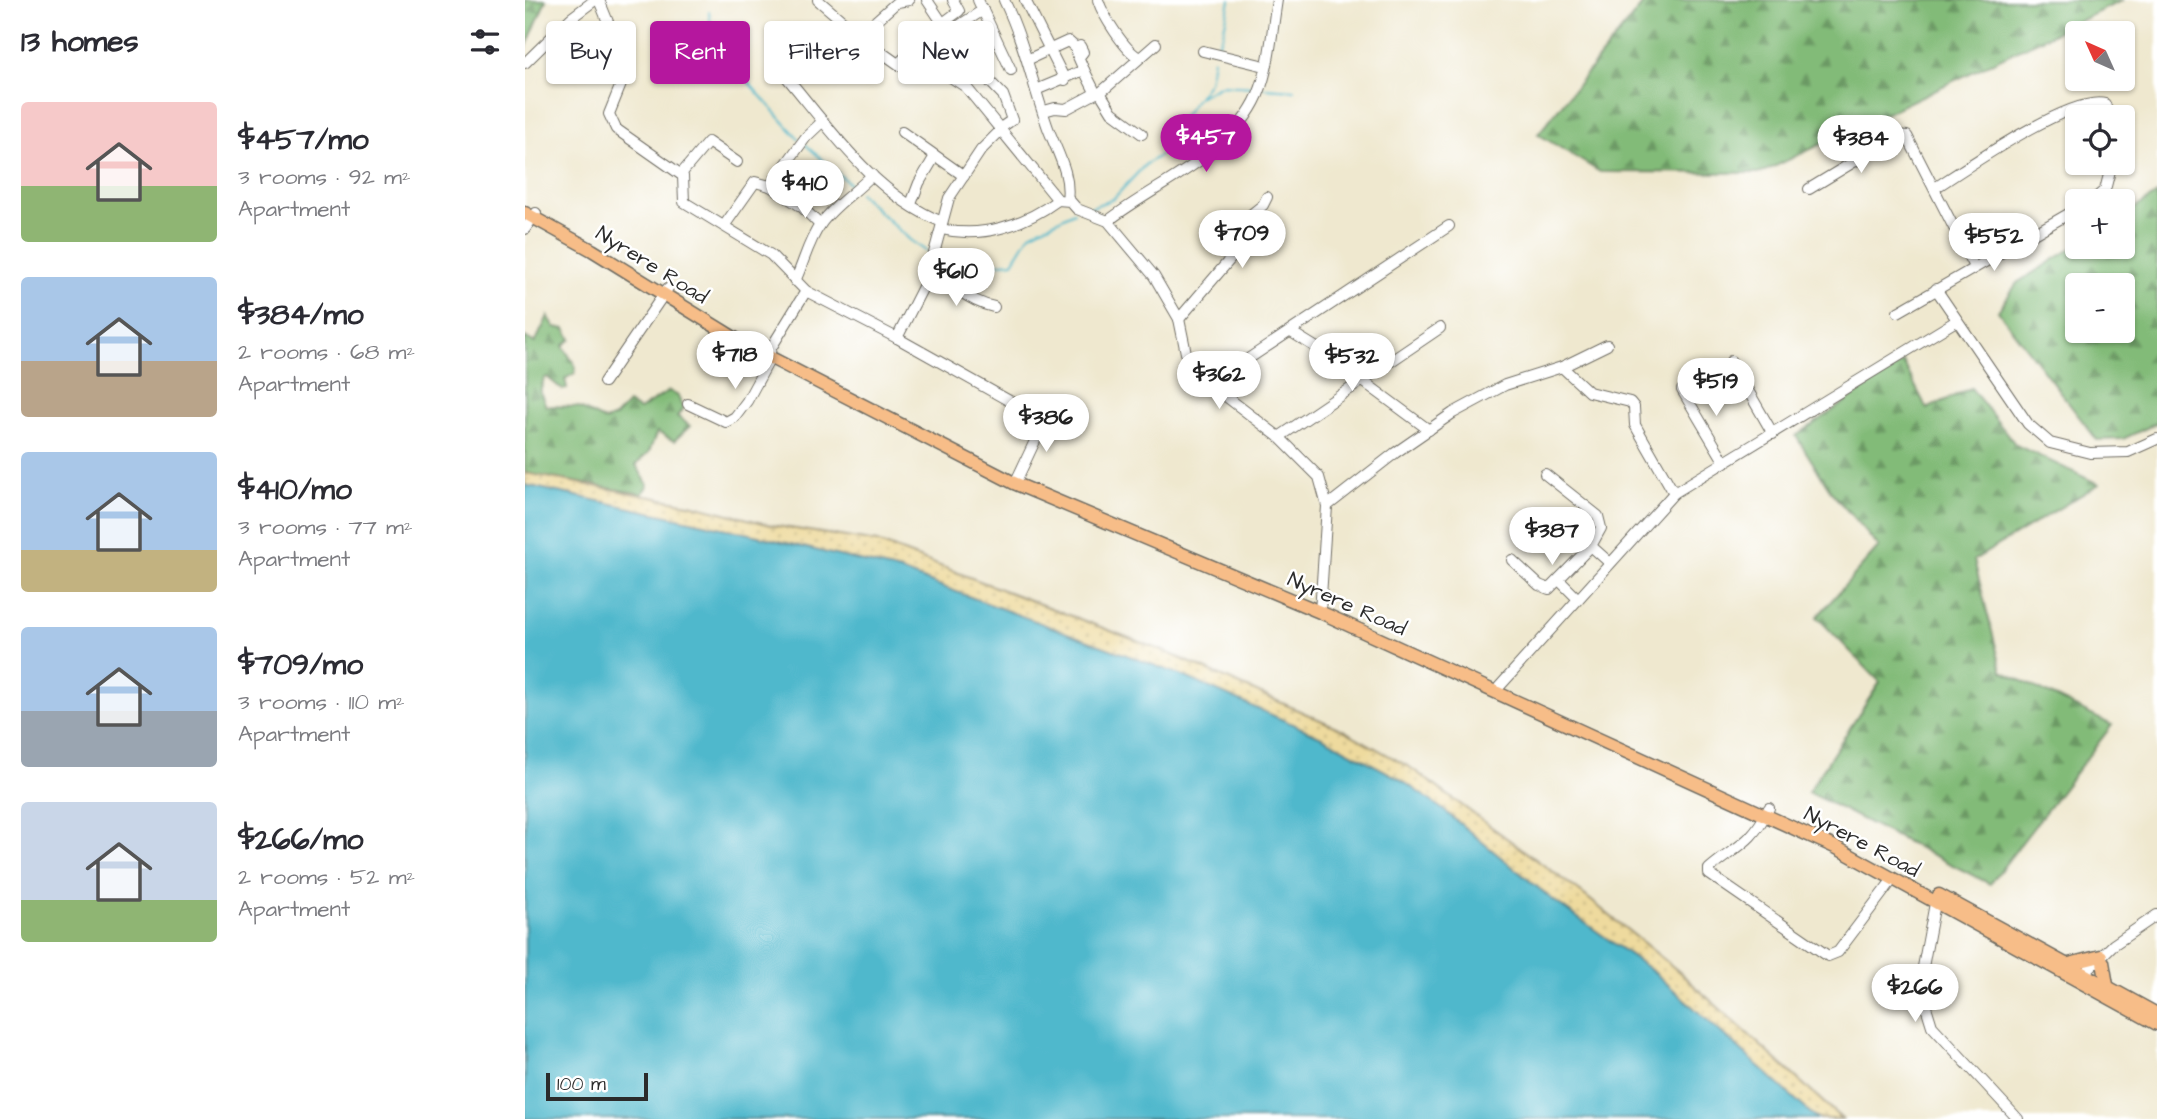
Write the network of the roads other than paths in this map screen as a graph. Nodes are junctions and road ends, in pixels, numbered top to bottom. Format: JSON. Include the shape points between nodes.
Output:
{"nodes":[{"id":1,"x":597,"y":0,"type":"edge"},
{"id":2,"x":818,"y":0,"type":"edge"},
{"id":3,"x":909,"y":0,"type":"edge"},
{"id":4,"x":927,"y":0,"type":"edge"},
{"id":5,"x":953,"y":0,"type":"edge"},
{"id":6,"x":1004,"y":0,"type":"edge"},
{"id":7,"x":1025,"y":0,"type":"edge"},
{"id":8,"x":1098,"y":0,"type":"edge"},
{"id":9,"x":1277,"y":0,"type":"edge"},
{"id":10,"x":980,"y":5,"type":"edge"},
{"id":11,"x":958,"y":11,"type":"junction"},
{"id":12,"x":966,"y":20,"type":"joint"},
{"id":13,"x":843,"y":21,"type":"edge"},
{"id":14,"x":876,"y":21,"type":"edge"},
{"id":15,"x":940,"y":21,"type":"edge"},
{"id":16,"x":946,"y":21,"type":"edge"},
{"id":17,"x":1156,"y":44,"type":"dead end"},
{"id":18,"x":1050,"y":50,"type":"junction"},
{"id":19,"x":1211,"y":53,"type":"dead end"},
{"id":20,"x":1138,"y":57,"type":"junction"},
{"id":21,"x":1029,"y":59,"type":"junction"},
{"id":22,"x":525,"y":63,"type":"edge"},
{"id":23,"x":1265,"y":66,"type":"junction"},
{"id":24,"x":1011,"y":70,"type":"dead end"},
{"id":25,"x":1084,"y":71,"type":"junction"},
{"id":26,"x":1065,"y":80,"type":"junction"},
{"id":27,"x":792,"y":84,"type":"edge"},
{"id":28,"x":961,"y":84,"type":"edge"},
{"id":29,"x":990,"y":84,"type":"edge"},
{"id":30,"x":1036,"y":90,"type":"junction"},
{"id":31,"x":1098,"y":93,"type":"junction"},
{"id":32,"x":2083,"y":105,"type":"edge"},
{"id":33,"x":2105,"y":105,"type":"edge"},
{"id":34,"x":1008,"y":108,"type":"junction"},
{"id":35,"x":1044,"y":111,"type":"junction"},
{"id":36,"x":2065,"y":112,"type":"edge"},
{"id":37,"x":992,"y":120,"type":"junction"},
{"id":38,"x":823,"y":121,"type":"junction"},
{"id":39,"x":999,"y":130,"type":"junction"},
{"id":40,"x":902,"y":132,"type":"dead end"},
{"id":41,"x":1142,"y":134,"type":"dead end"},
{"id":42,"x":935,"y":156,"type":"junction"},
{"id":43,"x":737,"y":162,"type":"dead end"},
{"id":44,"x":681,"y":174,"type":"junction"},
{"id":45,"x":872,"y":175,"type":"junction"},
{"id":46,"x":964,"y":176,"type":"junction"},
{"id":47,"x":770,"y":186,"type":"junction"},
{"id":48,"x":1935,"y":188,"type":"junction"},
{"id":49,"x":1809,"y":189,"type":"dead end"},
{"id":50,"x":1267,"y":197,"type":"dead end"},
{"id":51,"x":1062,"y":200,"type":"junction"},
{"id":52,"x":911,"y":204,"type":"junction"},
{"id":53,"x":530,"y":213,"type":"edge"},
{"id":54,"x":2065,"y":216,"type":"edge"},
{"id":55,"x":1108,"y":221,"type":"junction"},
{"id":56,"x":820,"y":225,"type":"junction"},
{"id":57,"x":942,"y":225,"type":"junction"},
{"id":58,"x":724,"y":226,"type":"junction"},
{"id":59,"x":1449,"y":226,"type":"dead end"},
{"id":60,"x":525,"y":229,"type":"edge"},
{"id":61,"x":1974,"y":267,"type":"junction"},
{"id":62,"x":928,"y":276,"type":"junction"},
{"id":63,"x":795,"y":281,"type":"junction"},
{"id":64,"x":1936,"y":289,"type":"junction"},
{"id":65,"x":666,"y":291,"type":"junction"},
{"id":66,"x":806,"y":291,"type":"junction"},
{"id":67,"x":994,"y":307,"type":"dead end"},
{"id":68,"x":1898,"y":312,"type":"dead end"},
{"id":69,"x":1178,"y":319,"type":"junction"},
{"id":70,"x":1957,"y":321,"type":"junction"},
{"id":71,"x":1440,"y":328,"type":"dead end"},
{"id":72,"x":1291,"y":332,"type":"junction"},
{"id":73,"x":897,"y":338,"type":"junction"},
{"id":74,"x":1607,"y":345,"type":"dead end"},
{"id":75,"x":770,"y":352,"type":"junction"},
{"id":76,"x":1731,"y":361,"type":"dead end"},
{"id":77,"x":1562,"y":367,"type":"junction"},
{"id":78,"x":604,"y":382,"type":"dead end"},
{"id":79,"x":1362,"y":382,"type":"junction"},
{"id":80,"x":1682,"y":390,"type":"dead end"},
{"id":81,"x":1219,"y":391,"type":"junction"},
{"id":82,"x":688,"y":404,"type":"dead end"},
{"id":83,"x":1429,"y":430,"type":"junction"},
{"id":84,"x":1773,"y":434,"type":"junction"},
{"id":85,"x":1279,"y":437,"type":"junction"},
{"id":86,"x":2157,"y":439,"type":"edge"},
{"id":87,"x":1724,"y":461,"type":"junction"},
{"id":88,"x":1545,"y":474,"type":"dead end"},
{"id":89,"x":1018,"y":477,"type":"junction"},
{"id":90,"x":1674,"y":493,"type":"junction"},
{"id":91,"x":1327,"y":506,"type":"junction"},
{"id":92,"x":1591,"y":546,"type":"junction"},
{"id":93,"x":1512,"y":560,"type":"dead end"},
{"id":94,"x":1610,"y":563,"type":"junction"},
{"id":95,"x":1560,"y":581,"type":"junction"},
{"id":96,"x":1577,"y":598,"type":"junction"},
{"id":97,"x":1320,"y":609,"type":"junction"},
{"id":98,"x":1499,"y":687,"type":"junction"},
{"id":99,"x":1767,"y":811,"type":"junction"},
{"id":100,"x":1893,"y":879,"type":"junction"},
{"id":101,"x":1936,"y":898,"type":"junction"},
{"id":102,"x":2157,"y":915,"type":"edge"},
{"id":103,"x":2102,"y":959,"type":"junction"},
{"id":104,"x":2069,"y":964,"type":"junction"},
{"id":105,"x":2085,"y":978,"type":"junction"},
{"id":106,"x":2107,"y":985,"type":"junction"},
{"id":107,"x":2157,"y":1014,"type":"edge"},
{"id":108,"x":2157,"y":1024,"type":"edge"},
{"id":109,"x":2018,"y":1119,"type":"edge"}],
"edges":[{"from":1,"to":22,"type":"street","via":[[571,18]]},
{"from":1,"to":44,"type":"street","via":[[628,55],[628,67],[609,114],[611,122]]},
{"from":2,"to":13,"type":"street"},
{"from":3,"to":14,"type":"street","via":[[897,2]]},
{"from":4,"to":15,"type":"street"},
{"from":5,"to":11,"type":"street"},
{"from":6,"to":21,"type":"street"},
{"from":7,"to":18,"type":"street"},
{"from":8,"to":20,"type":"street","via":[[1117,34]]},
{"from":9,"to":23,"type":"street"},
{"from":10,"to":12,"type":"street"},
{"from":10,"to":24,"type":"street"},
{"from":11,"to":12,"type":"street"},
{"from":11,"to":16,"type":"street"},
{"from":17,"to":20,"type":"street"},
{"from":18,"to":21,"type":"street"},
{"from":18,"to":25,"type":"street","via":[[1068,41]]},
{"from":18,"to":26,"type":"street"},
{"from":19,"to":23,"type":"street"},
{"from":20,"to":31,"type":"street"},
{"from":21,"to":30,"type":"street"},
{"from":23,"to":55,"type":"street","via":[[1260,87],[1215,152]]},
{"from":25,"to":26,"type":"street"},
{"from":25,"to":31,"type":"street"},
{"from":26,"to":30,"type":"street"},
{"from":27,"to":38,"type":"street"},
{"from":28,"to":37,"type":"street"},
{"from":29,"to":34,"type":"street"},
{"from":30,"to":35,"type":"street"},
{"from":31,"to":35,"type":"street","via":[[1066,109]]},
{"from":31,"to":41,"type":"street","via":[[1112,112]]},
{"from":32,"to":33,"type":"street","via":[[2097,101]]},
{"from":34,"to":37,"type":"street"},
{"from":34,"to":39,"type":"street","via":[[1012,120]]},
{"from":35,"to":51,"type":"street","via":[[1064,164]]},
{"from":36,"to":48,"type":"street","via":[[2031,127]]},
{"from":37,"to":39,"type":"street"},
{"from":38,"to":45,"type":"street"},
{"from":38,"to":47,"type":"street"},
{"from":39,"to":46,"type":"street"},
{"from":39,"to":51,"type":"street"},
{"from":40,"to":42,"type":"street"},
{"from":42,"to":46,"type":"street"},
{"from":42,"to":52,"type":"street"},
{"from":43,"to":44,"type":"street","via":[[708,142]]},
{"from":44,"to":58,"type":"street","via":[[684,202]]},
{"from":45,"to":52,"type":"street"},
{"from":45,"to":56,"type":"street"},
{"from":46,"to":57,"type":"street","via":[[949,198]]},
{"from":47,"to":56,"type":"street"},
{"from":47,"to":58,"type":"street","via":[[755,182]]},
{"from":48,"to":49,"type":"street","via":[[1907,136],[1898,135]]},
{"from":48,"to":61,"type":"street"},
{"from":50,"to":69,"type":"street","via":[[1248,217],[1238,250]]},
{"from":51,"to":55,"type":"street"},
{"from":51,"to":57,"type":"street","via":[[998,229],[964,234]]},
{"from":52,"to":57,"type":"street"},
{"from":53,"to":60,"type":"street"},
{"from":53,"to":65,"type":"main road","name":"Nyrere Road"},
{"from":54,"to":61,"type":"street"},
{"from":55,"to":69,"type":"street","via":[[1154,276]]},
{"from":56,"to":63,"type":"street"},
{"from":57,"to":62,"type":"street"},
{"from":58,"to":63,"type":"street","via":[[771,255]]},
{"from":59,"to":72,"type":"street"},
{"from":61,"to":64,"type":"street"},
{"from":62,"to":67,"type":"street"},
{"from":62,"to":73,"type":"street"},
{"from":63,"to":66,"type":"street"},
{"from":64,"to":68,"type":"street"},
{"from":64,"to":70,"type":"street"},
{"from":65,"to":75,"type":"main road","name":"Nyrere Road","via":[[724,332]]},
{"from":65,"to":78,"type":"street"},
{"from":66,"to":73,"type":"street"},
{"from":66,"to":75,"type":"street"},
{"from":69,"to":81,"type":"street","via":[[1186,352]]},
{"from":70,"to":84,"type":"street"},
{"from":70,"to":86,"type":"street","via":[[2028,424],[2050,443],[2090,453],[2128,452]]},
{"from":71,"to":79,"type":"street"},
{"from":72,"to":79,"type":"street"},
{"from":72,"to":81,"type":"street","via":[[1231,372]]},
{"from":73,"to":89,"type":"street","via":[[1040,418],[1042,426]]},
{"from":74,"to":77,"type":"street"},
{"from":75,"to":82,"type":"street","via":[[760,379],[735,417],[726,422]]},
{"from":75,"to":89,"type":"main road","name":"Nyrere Road"},
{"from":75,"to":97,"type":"main road","name":"Nyrere Road","via":[[1039,495]]},
{"from":76,"to":84,"type":"street"},
{"from":77,"to":83,"type":"street","via":[[1505,385]]},
{"from":77,"to":90,"type":"street","via":[[1589,392],[1630,402],[1635,425]]},
{"from":79,"to":83,"type":"street"},
{"from":79,"to":85,"type":"street"},
{"from":80,"to":87,"type":"street"},
{"from":81,"to":85,"type":"street"},
{"from":83,"to":91,"type":"street"},
{"from":84,"to":87,"type":"street"},
{"from":85,"to":91,"type":"street","via":[[1319,477]]},
{"from":87,"to":90,"type":"street"},
{"from":88,"to":92,"type":"street","via":[[1598,516],[1601,527]]},
{"from":89,"to":97,"type":"main road","name":"Nyrere Road"},
{"from":90,"to":94,"type":"street"},
{"from":91,"to":97,"type":"street"},
{"from":92,"to":94,"type":"street"},
{"from":92,"to":95,"type":"street"},
{"from":93,"to":95,"type":"street","via":[[1545,590]]},
{"from":94,"to":96,"type":"street"},
{"from":95,"to":96,"type":"street"},
{"from":96,"to":98,"type":"street"},
{"from":97,"to":98,"type":"main road","name":"Nyrere Road"},
{"from":97,"to":99,"type":"main road","name":"Nyrere Road"},
{"from":98,"to":99,"type":"main road","name":"Nyrere Road"},
{"from":99,"to":100,"type":"main road","name":"Nyrere Road"},
{"from":99,"to":100,"type":"street","via":[[1753,835],[1709,869],[1709,874],[1828,956],[1838,952]]},
{"from":99,"to":101,"type":"main road","name":"Nyrere Road","via":[[1840,841]]},
{"from":100,"to":101,"type":"main road","name":"Nyrere Road"},
{"from":101,"to":104,"type":"main road","name":"Nyrere Road"},
{"from":101,"to":105,"type":"main road","name":"Nyrere Road"},
{"from":101,"to":109,"type":"street","via":[[1923,967],[1923,997],[1932,1026]]},
{"from":102,"to":103,"type":"street"},
{"from":103,"to":104,"type":"main road"},
{"from":103,"to":105,"type":"street"},
{"from":103,"to":106,"type":"main road"},
{"from":104,"to":105,"type":"main road","name":"Nyrere Road"},
{"from":105,"to":106,"type":"main road","name":"Nyrere Road"},
{"from":105,"to":108,"type":"main road","name":"Nyrere Road"},
{"from":106,"to":107,"type":"main road","name":"Nyrere Road"}]}
